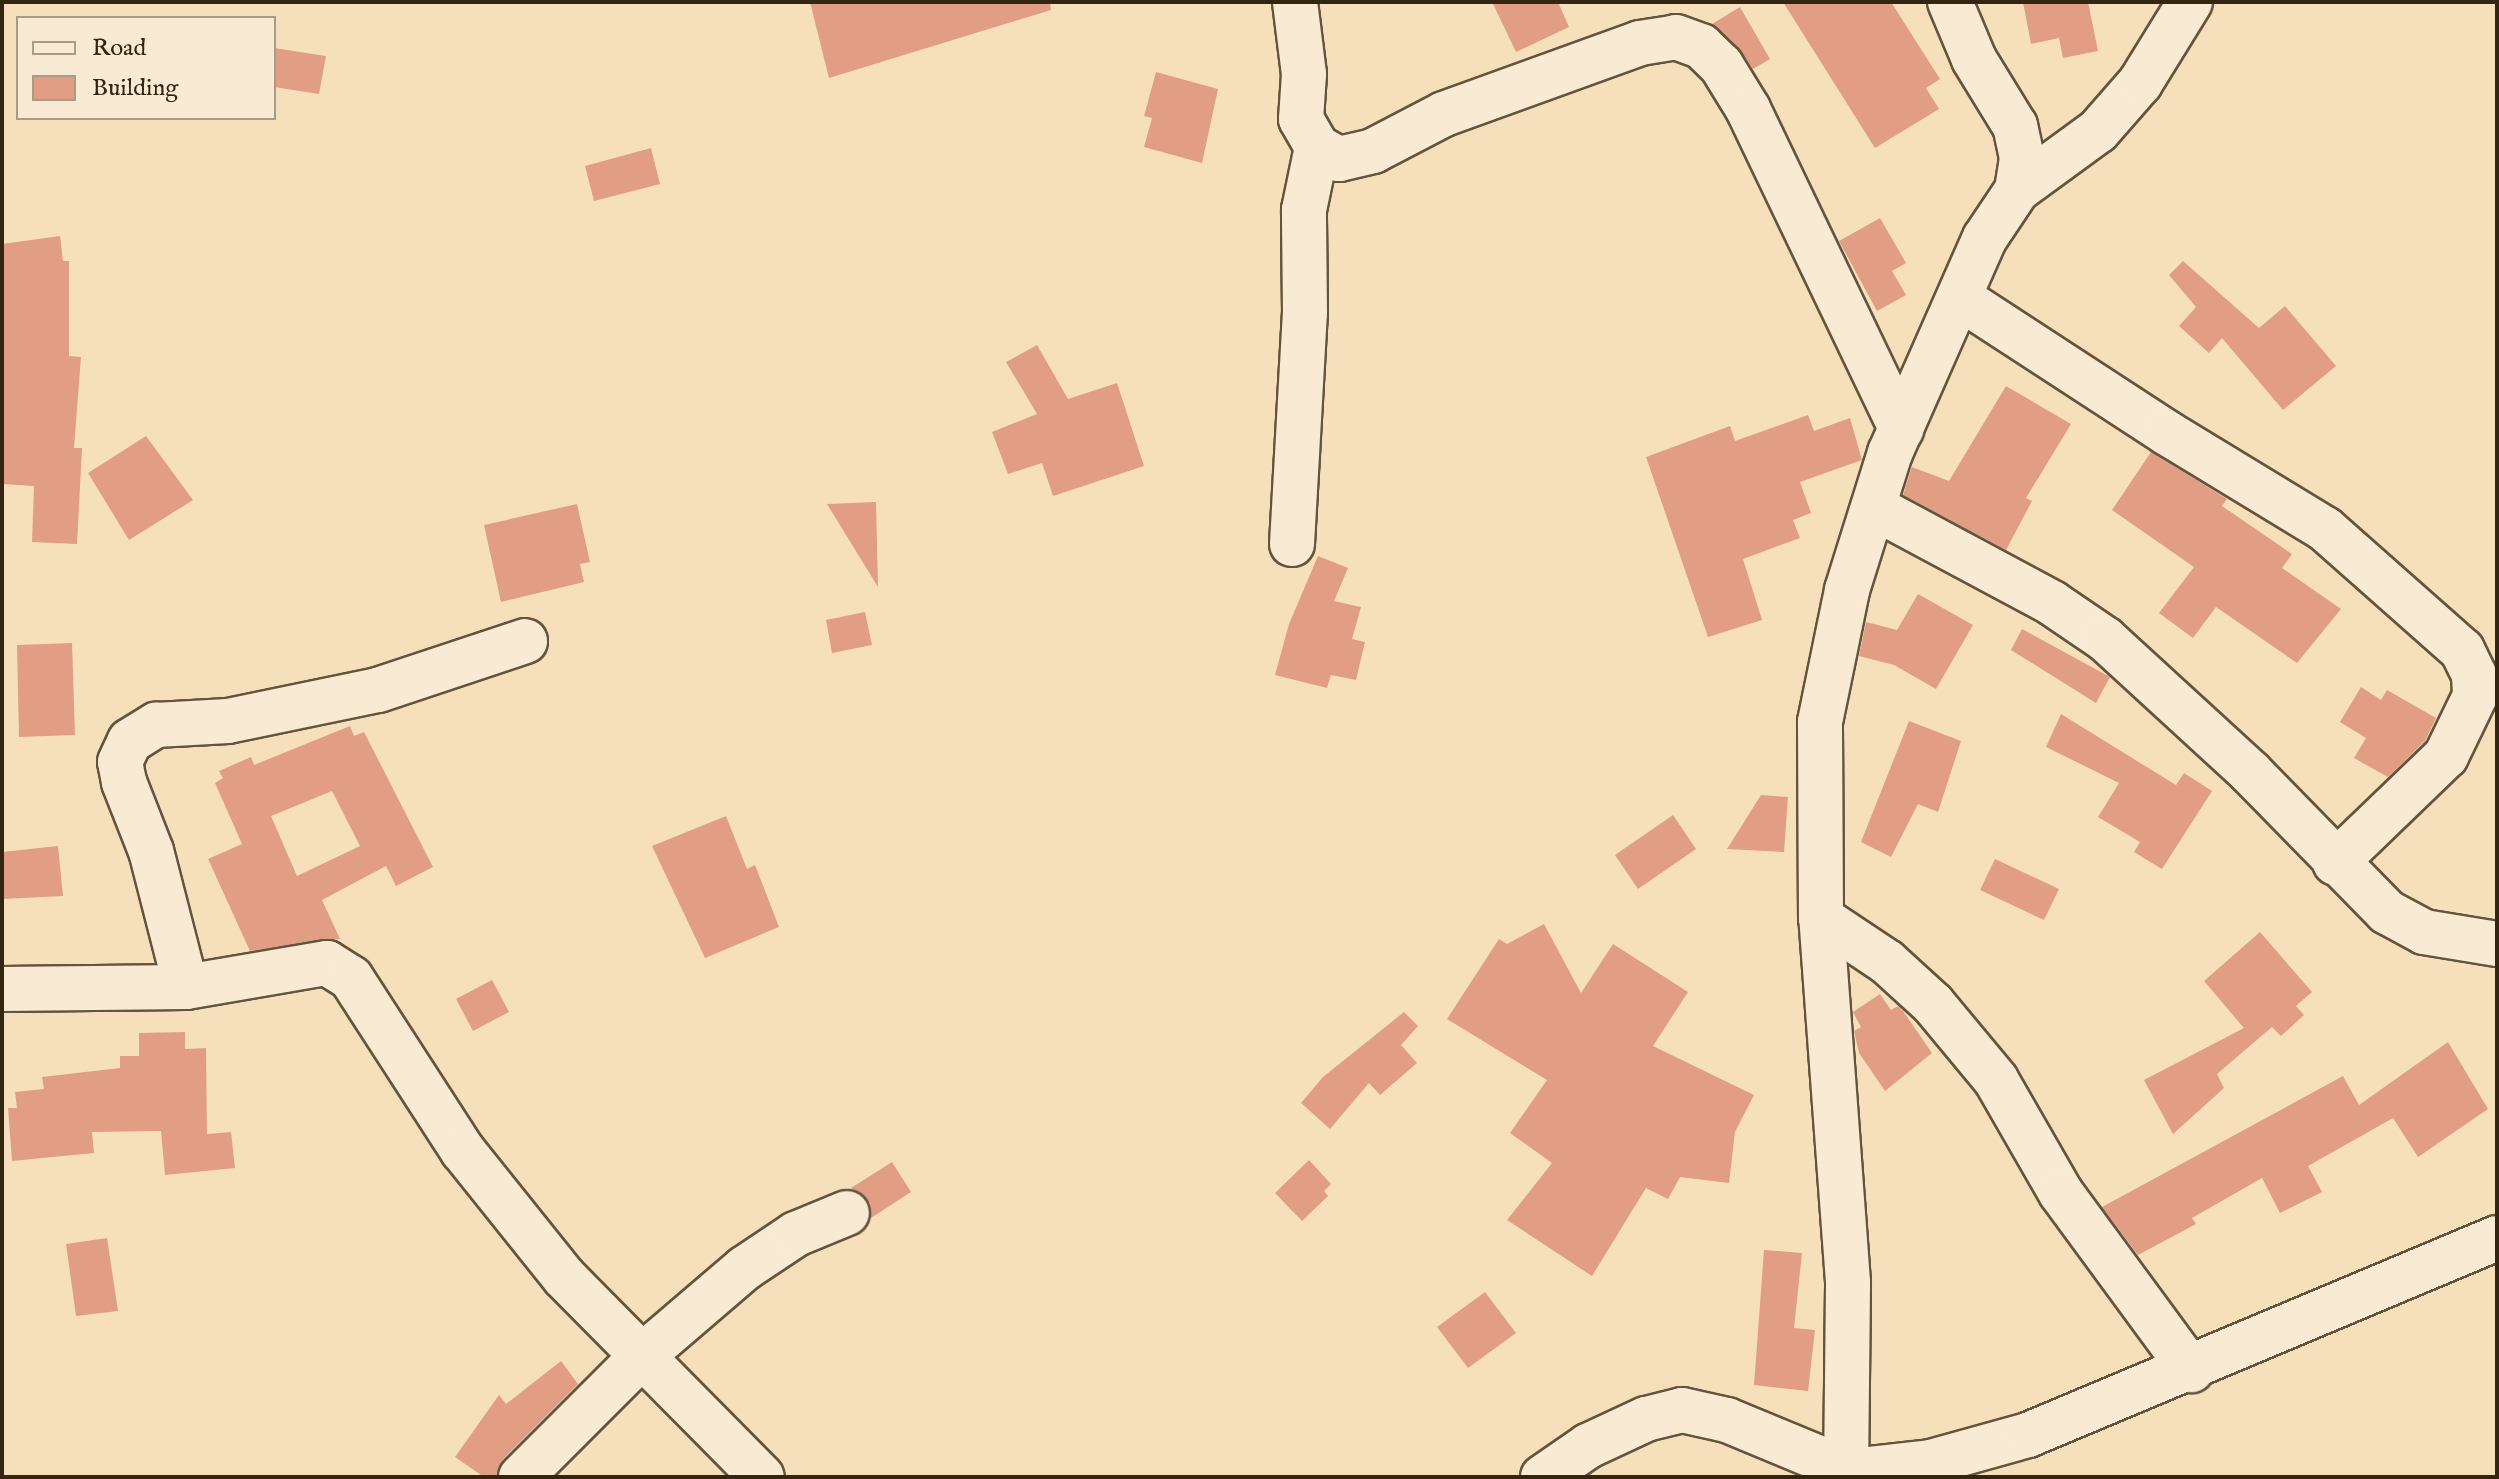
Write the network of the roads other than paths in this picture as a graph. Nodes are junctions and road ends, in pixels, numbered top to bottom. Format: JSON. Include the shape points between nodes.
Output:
{"nodes":[{"id":1,"x":1295,"y":2,"type":"edge"},
{"id":2,"x":1950,"y":2,"type":"edge"},
{"id":3,"x":2190,"y":2,"type":"edge"},
{"id":4,"x":1317,"y":147,"type":"junction"},
{"id":5,"x":2017,"y":190,"type":"junction"},
{"id":6,"x":1960,"y":298,"type":"junction"},
{"id":7,"x":1901,"y":429,"type":"junction"},
{"id":8,"x":1875,"y":508,"type":"junction"},
{"id":9,"x":1292,"y":544,"type":"dead end"},
{"id":10,"x":525,"y":641,"type":"dead end"},
{"id":11,"x":2335,"y":863,"type":"junction"},
{"id":12,"x":1821,"y":918,"type":"junction"},
{"id":13,"x":2497,"y":944,"type":"edge"},
{"id":14,"x":186,"y":987,"type":"junction"},
{"id":15,"x":2,"y":989,"type":"edge"},
{"id":16,"x":847,"y":1213,"type":"dead end"},
{"id":17,"x":2497,"y":1238,"type":"edge"},
{"id":18,"x":641,"y":1357,"type":"junction"},
{"id":19,"x":2191,"y":1370,"type":"junction"},
{"id":20,"x":1848,"y":1474,"type":"edge"},
{"id":21,"x":521,"y":1477,"type":"edge"},
{"id":22,"x":762,"y":1477,"type":"edge"},
{"id":23,"x":1543,"y":1477,"type":"edge"}],
"edges":[{"from":1,"to":4,"type":"street","via":[[1304,74],[1301,119]]},
{"from":2,"to":5,"type":"street","via":[[1974,59],[2015,126],[2022,158]]},
{"from":3,"to":5,"type":"street","via":[[2140,83],[2098,131]]},
{"from":4,"to":7,"type":"street","via":[[1339,159],[1373,151],[1444,114],[1640,43],[1676,37],[1701,46],[1721,65],[1748,109]]},
{"from":4,"to":9,"type":"street","via":[[1304,210],[1305,313]]},
{"from":5,"to":6,"type":"street","via":[[1985,238]]},
{"from":6,"to":7,"type":"street"},
{"from":6,"to":11,"type":"street","via":[[2325,529],[2462,650],[2474,675],[2475,696],[2446,756]]},
{"from":7,"to":8,"type":"street"},
{"from":8,"to":11,"type":"street","via":[[2052,603],[2105,639],[2250,772]]},
{"from":8,"to":12,"type":"street","via":[[1847,590],[1820,722]]},
{"from":10,"to":14,"type":"street","via":[[378,690],[255,717],[156,725],[130,741],[120,762],[124,782],[151,851]]},
{"from":11,"to":13,"type":"street","via":[[2387,912],[2424,932]]},
{"from":12,"to":19,"type":"street","via":[[1887,962],[1933,1004],[1996,1080],[2061,1193]]},
{"from":12,"to":20,"type":"street","via":[[1848,1282]]},
{"from":14,"to":15,"type":"street"},
{"from":14,"to":18,"type":"street","via":[[327,963],[351,978],[463,1151],[564,1277]]},
{"from":16,"to":18,"type":"street","via":[[796,1234],[745,1268]]},
{"from":17,"to":19,"type":"street"},
{"from":18,"to":21,"type":"street"},
{"from":18,"to":22,"type":"street"},
{"from":19,"to":20,"type":"street","via":[[2028,1435],[1931,1462]]},
{"from":20,"to":23,"type":"street","via":[[1727,1420],[1682,1410],[1646,1419],[1588,1446]]}]}
